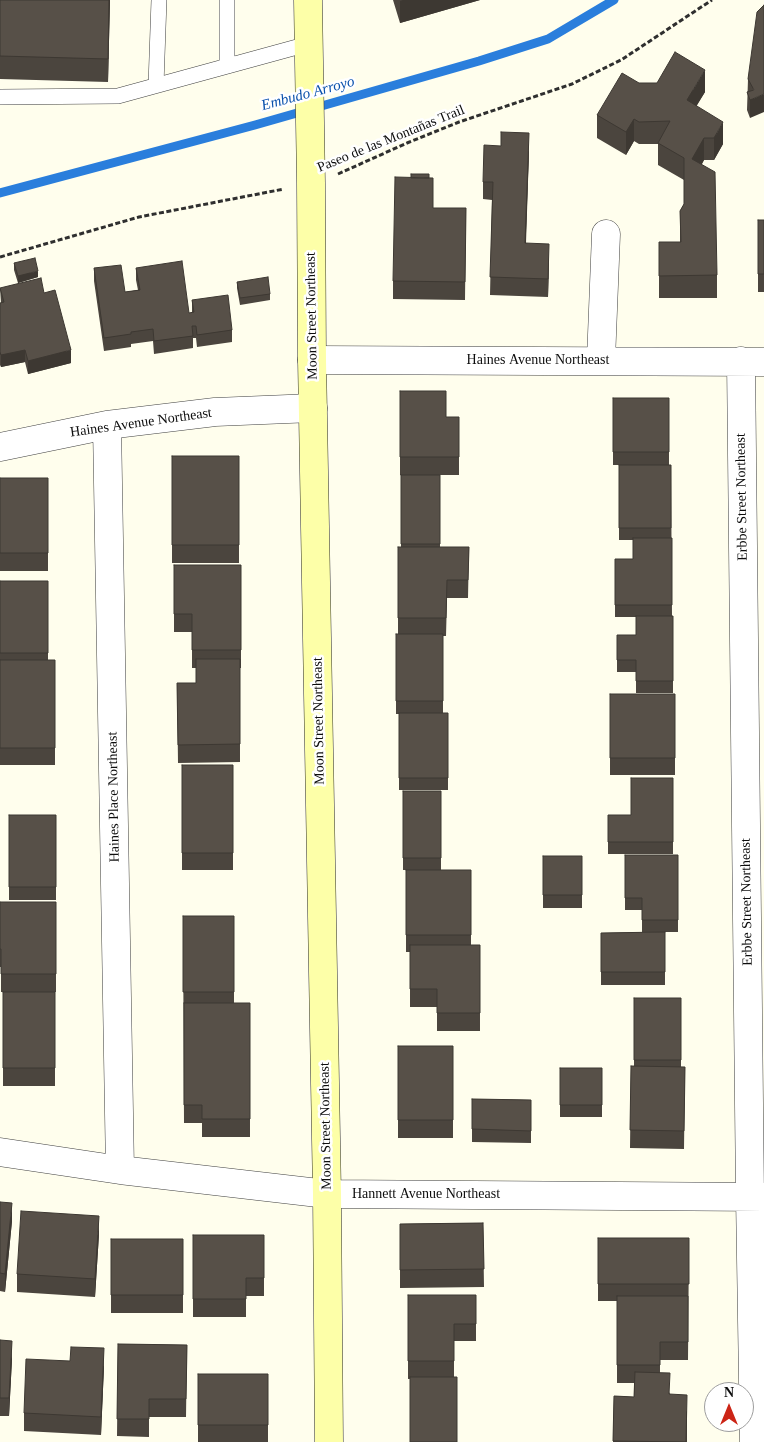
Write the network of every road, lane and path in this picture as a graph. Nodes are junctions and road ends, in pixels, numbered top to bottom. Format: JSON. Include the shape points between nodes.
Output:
{"nodes":[{"id":1,"x":159,"y":0,"type":"edge"},
{"id":2,"x":227,"y":0,"type":"edge"},
{"id":3,"x":308,"y":0,"type":"edge"},
{"id":4,"x":712,"y":0,"type":"edge"},
{"id":5,"x":308,"y":44,"type":"junction"},
{"id":6,"x":227,"y":65,"type":"junction"},
{"id":7,"x":156,"y":85,"type":"junction"},
{"id":8,"x":0,"y":97,"type":"edge"},
{"id":9,"x":311,"y":172,"type":"junction"},
{"id":10,"x":606,"y":234,"type":"dead end"},
{"id":11,"x":0,"y":257,"type":"edge"},
{"id":12,"x":312,"y":360,"type":"junction"},
{"id":13,"x":601,"y":360,"type":"junction"},
{"id":14,"x":752,"y":361,"type":"edge"},
{"id":15,"x":313,"y":408,"type":"junction"},
{"id":16,"x":107,"y":425,"type":"junction"},
{"id":17,"x":0,"y":447,"type":"edge"},
{"id":18,"x":0,"y":1152,"type":"edge"},
{"id":19,"x":120,"y":1170,"type":"junction"},
{"id":20,"x":327,"y":1194,"type":"junction"},
{"id":21,"x":757,"y":1196,"type":"edge"},
{"id":22,"x":329,"y":1442,"type":"edge"},
{"id":23,"x":754,"y":1442,"type":"edge"}],
"edges":[{"from":1,"to":7,"type":"lane"},
{"from":2,"to":6,"type":"lane"},
{"from":3,"to":5,"type":"street","name":"Moon Street Northeast"},
{"from":4,"to":9,"type":"path","name":"Paseo de las Montañas Trail","via":[[621,60],[572,84],[459,122],[344,172]]},
{"from":5,"to":6,"type":"lane"},
{"from":5,"to":9,"type":"street","name":"Moon Street Northeast"},
{"from":6,"to":7,"type":"lane"},
{"from":7,"to":8,"type":"lane","via":[[118,96]]},
{"from":9,"to":11,"type":"path","name":"Paseo de las Montañas Trail"},
{"from":9,"to":12,"type":"street","name":"Moon Street Northeast"},
{"from":10,"to":13,"type":"street"},
{"from":12,"to":13,"type":"street","name":"Haines Avenue Northeast"},
{"from":12,"to":15,"type":"street","name":"Moon Street Northeast"},
{"from":13,"to":14,"type":"street","name":"Haines Avenue Northeast"},
{"from":14,"to":21,"type":"street","name":"Erbbe Street Northeast"},
{"from":15,"to":16,"type":"street","name":"Haines Avenue Northeast","via":[[215,412]]},
{"from":15,"to":20,"type":"street","name":"Moon Street Northeast"},
{"from":16,"to":17,"type":"street","name":"Haines Avenue Northeast"},
{"from":16,"to":19,"type":"street","name":"Haines Place Northeast"},
{"from":18,"to":19,"type":"street","name":"Hannett Avenue Northeast"},
{"from":19,"to":20,"type":"street","name":"Hannett Avenue Northeast"},
{"from":20,"to":21,"type":"street","name":"Hannett Avenue Northeast"},
{"from":20,"to":22,"type":"street","name":"Moon Street Northeast"},
{"from":21,"to":23,"type":"street","name":"Erbbe Street Northeast"}]}
